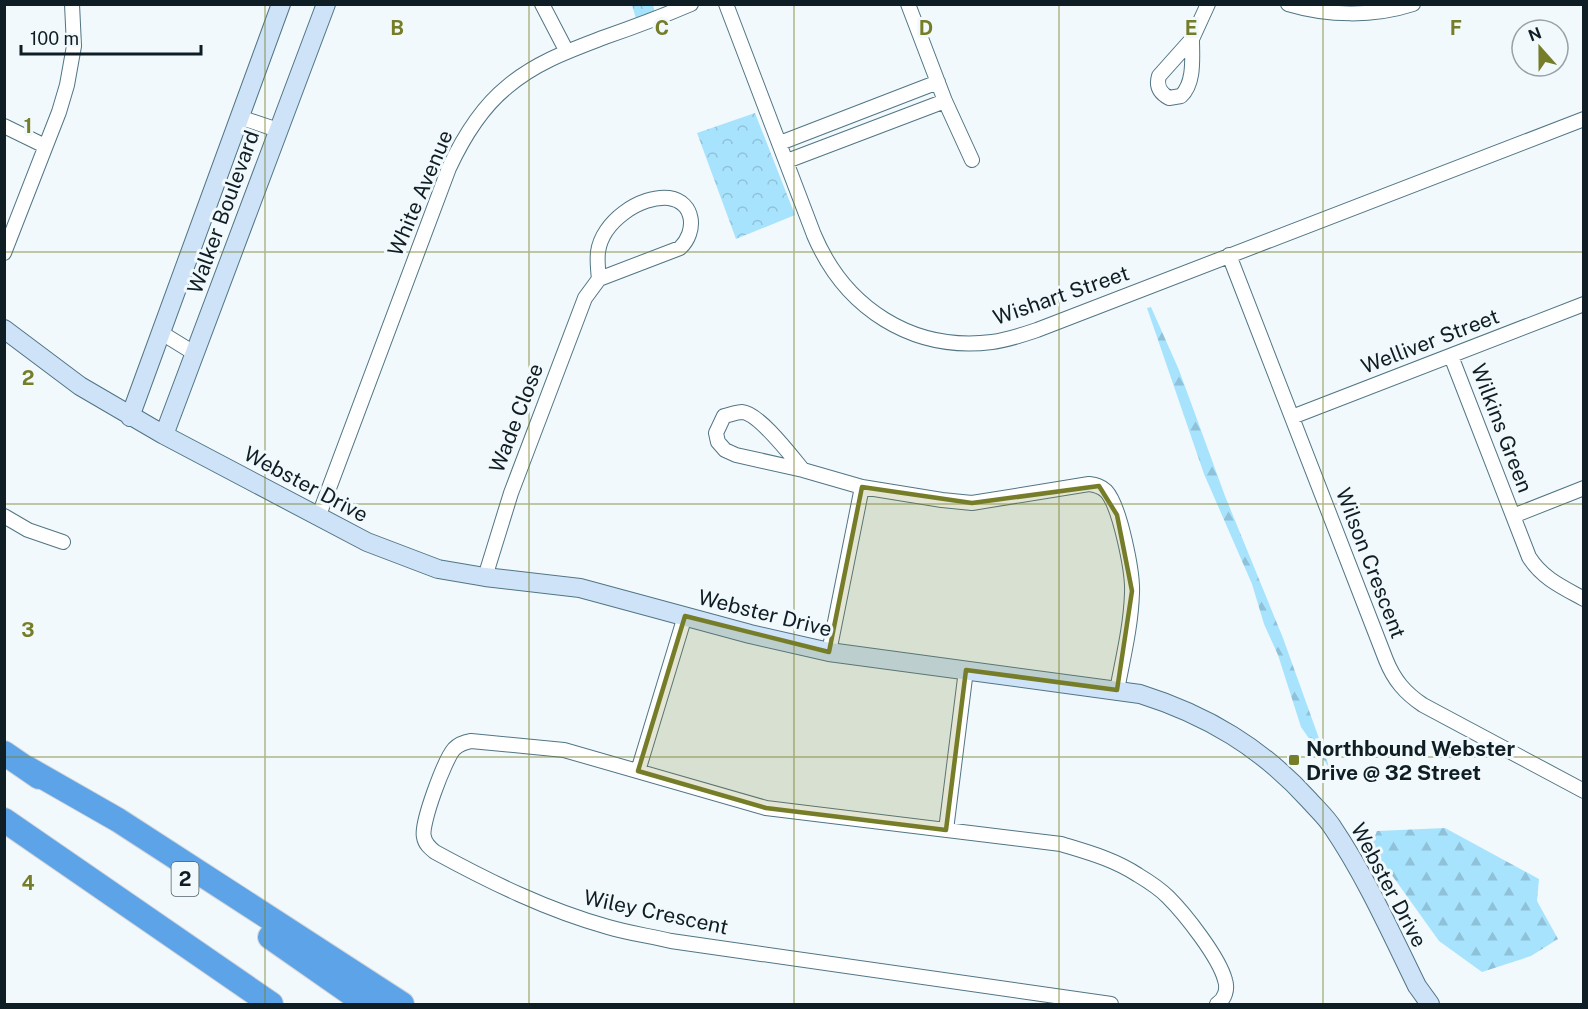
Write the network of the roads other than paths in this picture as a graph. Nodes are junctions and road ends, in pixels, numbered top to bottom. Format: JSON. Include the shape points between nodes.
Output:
{"nodes":[{"id":1,"x":72,"y":4,"type":"edge"},
{"id":2,"x":281,"y":4,"type":"edge"},
{"id":3,"x":326,"y":4,"type":"edge"},
{"id":4,"x":542,"y":4,"type":"edge"},
{"id":5,"x":691,"y":4,"type":"edge"},
{"id":6,"x":726,"y":4,"type":"edge"},
{"id":7,"x":908,"y":4,"type":"edge"},
{"id":8,"x":1208,"y":4,"type":"edge"},
{"id":9,"x":1288,"y":4,"type":"edge"},
{"id":10,"x":1413,"y":4,"type":"edge"},
{"id":11,"x":1192,"y":39,"type":"dead end"},
{"id":12,"x":567,"y":52,"type":"junction"},
{"id":13,"x":938,"y":82,"type":"junction"},
{"id":14,"x":945,"y":101,"type":"junction"},
{"id":15,"x":239,"y":117,"type":"junction"},
{"id":16,"x":1584,"y":119,"type":"edge"},
{"id":17,"x":4,"y":126,"type":"edge"},
{"id":18,"x":278,"y":130,"type":"junction"},
{"id":19,"x":780,"y":143,"type":"junction"},
{"id":20,"x":45,"y":146,"type":"junction"},
{"id":21,"x":972,"y":160,"type":"dead end"},
{"id":22,"x":787,"y":161,"type":"junction"},
{"id":23,"x":4,"y":253,"type":"edge"},
{"id":24,"x":1229,"y":255,"type":"junction"},
{"id":25,"x":599,"y":279,"type":"junction"},
{"id":26,"x":1584,"y":304,"type":"edge"},
{"id":27,"x":4,"y":329,"type":"edge"},
{"id":28,"x":160,"y":332,"type":"junction"},
{"id":29,"x":194,"y":353,"type":"junction"},
{"id":30,"x":1452,"y":356,"type":"junction"},
{"id":31,"x":130,"y":417,"type":"junction"},
{"id":32,"x":1292,"y":417,"type":"junction"},
{"id":33,"x":164,"y":435,"type":"junction"},
{"id":34,"x":803,"y":470,"type":"junction"},
{"id":35,"x":862,"y":488,"type":"junction"},
{"id":36,"x":1584,"y":488,"type":"edge"},
{"id":37,"x":319,"y":515,"type":"junction"},
{"id":38,"x":4,"y":516,"type":"edge"},
{"id":39,"x":1513,"y":516,"type":"junction"},
{"id":40,"x":63,"y":542,"type":"dead end"},
{"id":41,"x":485,"y":577,"type":"junction"},
{"id":42,"x":1584,"y":599,"type":"edge"},
{"id":43,"x":685,"y":616,"type":"junction"},
{"id":44,"x":829,"y":652,"type":"junction"},
{"id":45,"x":966,"y":670,"type":"junction"},
{"id":46,"x":1117,"y":690,"type":"junction"},
{"id":47,"x":4,"y":753,"type":"edge"},
{"id":48,"x":27,"y":768,"type":"junction"},
{"id":49,"x":638,"y":771,"type":"junction"},
{"id":50,"x":1584,"y":791,"type":"edge"},
{"id":51,"x":4,"y":820,"type":"edge"},
{"id":52,"x":946,"y":830,"type":"junction"},
{"id":53,"x":90,"y":880,"type":"junction"},
{"id":54,"x":253,"y":1005,"type":"edge"},
{"id":55,"x":271,"y":1005,"type":"edge"},
{"id":56,"x":366,"y":1005,"type":"edge"},
{"id":57,"x":402,"y":1005,"type":"edge"},
{"id":58,"x":1111,"y":1005,"type":"edge"},
{"id":59,"x":1217,"y":1005,"type":"edge"},
{"id":60,"x":1430,"y":1005,"type":"edge"}],
"edges":[{"from":1,"to":20,"type":"street","via":[[72,64]]},
{"from":2,"to":15,"type":"street","name":"Walker Boulevard"},
{"from":3,"to":18,"type":"street","name":"Walker Boulevard"},
{"from":4,"to":12,"type":"street"},
{"from":5,"to":12,"type":"street","name":"White Avenue"},
{"from":6,"to":19,"type":"street","name":"Wishart Street"},
{"from":7,"to":13,"type":"street"},
{"from":8,"to":11,"type":"street"},
{"from":9,"to":10,"type":"street","via":[[1354,13]]},
{"from":12,"to":37,"type":"street","name":"White Avenue","via":[[509,85],[478,118],[457,150]]},
{"from":13,"to":14,"type":"street"},
{"from":13,"to":19,"type":"street"},
{"from":14,"to":21,"type":"street"},
{"from":14,"to":22,"type":"street"},
{"from":15,"to":18,"type":"street"},
{"from":15,"to":28,"type":"street","name":"Walker Boulevard"},
{"from":16,"to":24,"type":"street","name":"Wishart Street"},
{"from":17,"to":20,"type":"street"},
{"from":18,"to":29,"type":"street","name":"Walker Boulevard"},
{"from":19,"to":22,"type":"street","name":"Wishart Street"},
{"from":20,"to":23,"type":"street"},
{"from":22,"to":24,"type":"street","name":"Wishart Street","via":[[819,246],[843,284],[882,319],[933,339],[967,344],[1016,337]]},
{"from":24,"to":32,"type":"street","name":"Wilson Crescent"},
{"from":25,"to":25,"type":"street","via":[[680,248],[692,229],[684,206],[673,199],[658,198],[618,217],[598,251]]},
{"from":25,"to":41,"type":"street","name":"Wade Close","via":[[585,298],[574,324],[507,504]]},
{"from":26,"to":30,"type":"street","name":"Welliver Street"},
{"from":27,"to":31,"type":"street","name":"Webster Drive"},
{"from":28,"to":29,"type":"street"},
{"from":28,"to":31,"type":"street","name":"Walker Boulevard"},
{"from":29,"to":33,"type":"street","name":"Walker Boulevard"},
{"from":30,"to":32,"type":"street","name":"Welliver Street"},
{"from":30,"to":39,"type":"street","name":"Wilkins Green"},
{"from":31,"to":33,"type":"street","name":"Webster Drive"},
{"from":32,"to":50,"type":"street","name":"Wilson Crescent","via":[[1386,660],[1400,686],[1423,705]]},
{"from":33,"to":37,"type":"street","name":"Webster Drive"},
{"from":34,"to":34,"type":"street","via":[[753,417],[743,412],[724,416],[716,433],[725,450]]},
{"from":34,"to":35,"type":"street"},
{"from":35,"to":44,"type":"street"},
{"from":35,"to":46,"type":"street","via":[[972,503],[1089,484],[1107,492],[1126,547],[1132,591]]},
{"from":36,"to":39,"type":"street","name":"Wilkins Green"},
{"from":37,"to":41,"type":"street","name":"Webster Drive","via":[[405,558],[438,569]]},
{"from":38,"to":40,"type":"street","via":[[28,530]]},
{"from":39,"to":42,"type":"street","name":"Wilkins Green","via":[[1529,556],[1542,574]]},
{"from":41,"to":43,"type":"street","name":"Webster Drive","via":[[580,588]]},
{"from":43,"to":44,"type":"street","name":"Webster Drive"},
{"from":43,"to":49,"type":"street"},
{"from":44,"to":45,"type":"street","name":"Webster Drive"},
{"from":45,"to":46,"type":"street","name":"Webster Drive"},
{"from":45,"to":52,"type":"street"},
{"from":46,"to":60,"type":"street","name":"Webster Drive","via":[[1171,704],[1222,728],[1269,760],[1297,787],[1332,825]]},
{"from":47,"to":48,"type":"highway","number":"2"},
{"from":48,"to":56,"type":"highway","number":"2"},
{"from":48,"to":57,"type":"highway","via":[[118,820]]},
{"from":49,"to":52,"type":"street","name":"Wiley Crescent","via":[[766,808]]},
{"from":49,"to":58,"type":"street","name":"Wiley Crescent","via":[[553,748],[466,742],[451,754],[426,814],[423,835],[435,852],[482,878],[554,910],[609,927],[682,942]]},
{"from":51,"to":53,"type":"highway"},
{"from":52,"to":59,"type":"street","name":"Wiley Crescent","via":[[1061,844],[1106,858],[1137,874],[1189,918],[1221,970],[1226,992]]},
{"from":53,"to":54,"type":"highway"},
{"from":53,"to":55,"type":"highway"}]}
